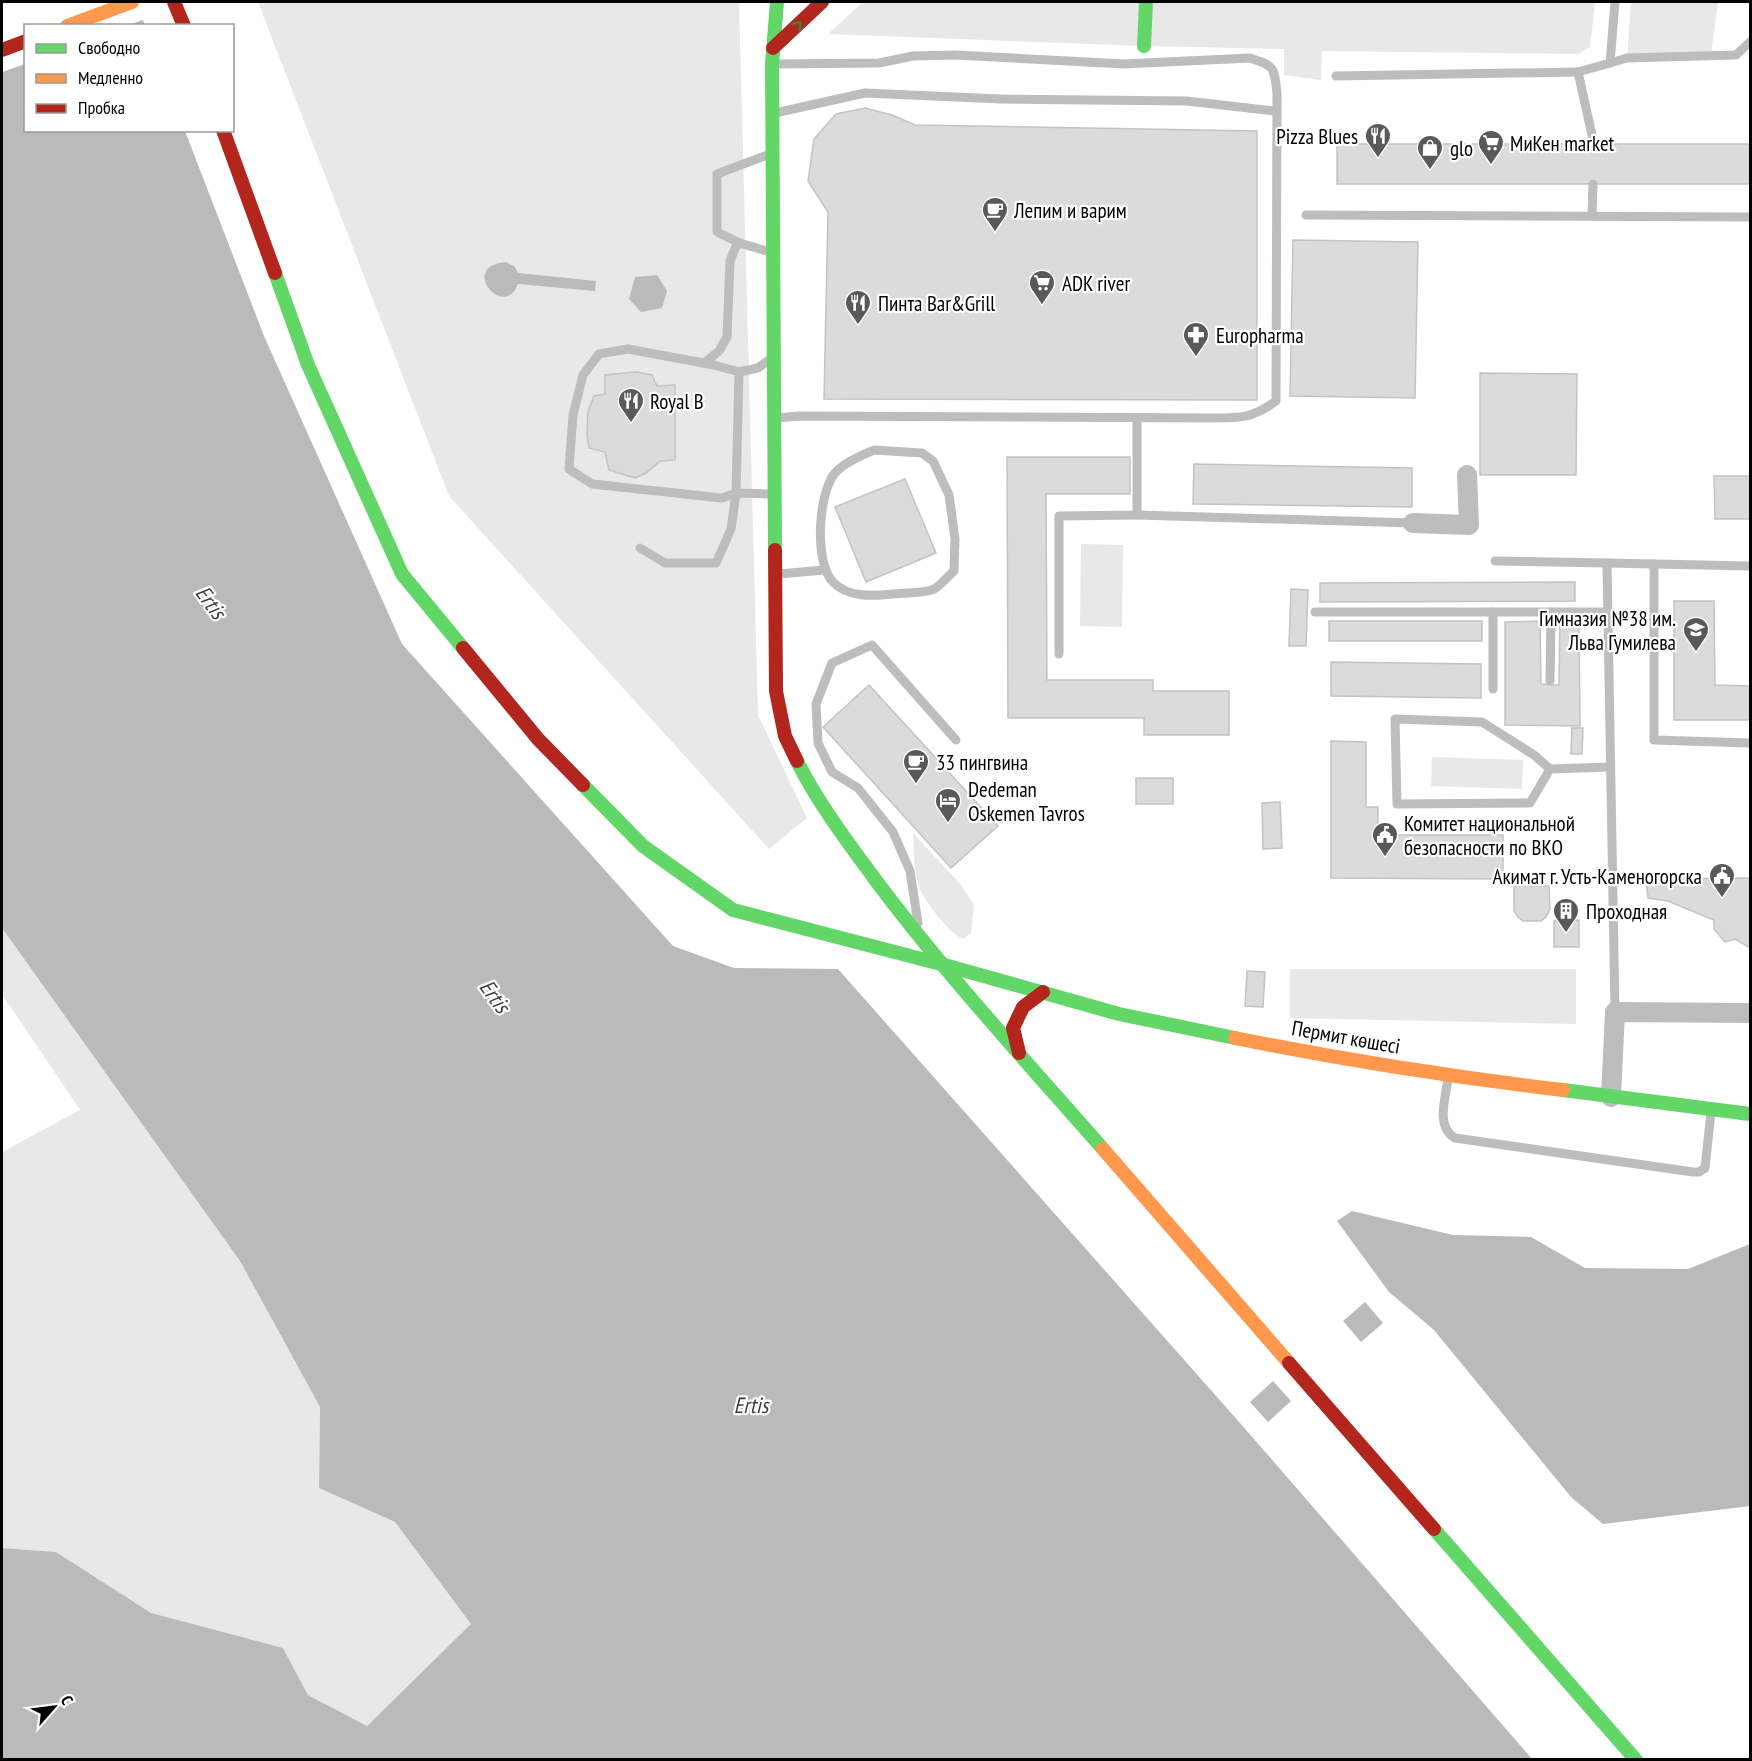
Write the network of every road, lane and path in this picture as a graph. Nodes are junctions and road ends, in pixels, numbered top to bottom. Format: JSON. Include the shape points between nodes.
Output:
{"nodes":[{"id":1,"x":132,"y":2,"type":"edge"},
{"id":2,"x":174,"y":2,"type":"edge"},
{"id":3,"x":822,"y":2,"type":"edge"},
{"id":4,"x":1146,"y":2,"type":"edge"},
{"id":5,"x":1615,"y":2,"type":"edge"},
{"id":6,"x":773,"y":6,"type":"edge"},
{"id":7,"x":72,"y":24,"type":"edge"},
{"id":8,"x":183,"y":24,"type":"edge"},
{"id":9,"x":24,"y":42,"type":"edge"},
{"id":10,"x":1750,"y":42,"type":"edge"},
{"id":11,"x":1144,"y":46,"type":"dead end"},
{"id":12,"x":773,"y":48,"type":"junction"},
{"id":13,"x":2,"y":50,"type":"edge"},
{"id":14,"x":1610,"y":63,"type":"junction"},
{"id":15,"x":772,"y":64,"type":"junction"},
{"id":16,"x":1578,"y":72,"type":"junction"},
{"id":17,"x":1336,"y":76,"type":"dead end"},
{"id":18,"x":1275,"y":111,"type":"junction"},
{"id":19,"x":772,"y":113,"type":"junction"},
{"id":20,"x":224,"y":132,"type":"edge"},
{"id":21,"x":1594,"y":144,"type":"dead end"},
{"id":22,"x":772,"y":154,"type":"junction"},
{"id":23,"x":1593,"y":184,"type":"dead end"},
{"id":24,"x":1306,"y":215,"type":"dead end"},
{"id":25,"x":1592,"y":216,"type":"junction"},
{"id":26,"x":1750,"y":217,"type":"edge"},
{"id":27,"x":740,"y":243,"type":"junction"},
{"id":28,"x":773,"y":253,"type":"junction"},
{"id":29,"x":774,"y":357,"type":"junction"},
{"id":30,"x":704,"y":363,"type":"junction"},
{"id":31,"x":739,"y":372,"type":"junction"},
{"id":32,"x":774,"y":418,"type":"junction"},
{"id":33,"x":1137,"y":418,"type":"junction"},
{"id":34,"x":1467,"y":475,"type":"dead end"},
{"id":35,"x":736,"y":493,"type":"junction"},
{"id":36,"x":776,"y":494,"type":"junction"},
{"id":37,"x":1137,"y":515,"type":"junction"},
{"id":38,"x":1413,"y":523,"type":"joint"},
{"id":39,"x":640,"y":548,"type":"dead end"},
{"id":40,"x":1495,"y":561,"type":"dead end"},
{"id":41,"x":1607,"y":563,"type":"junction"},
{"id":42,"x":1654,"y":564,"type":"junction"},
{"id":43,"x":1750,"y":566,"type":"edge"},
{"id":44,"x":824,"y":570,"type":"junction"},
{"id":45,"x":776,"y":574,"type":"junction"},
{"id":46,"x":1315,"y":612,"type":"dead end"},
{"id":47,"x":1493,"y":612,"type":"junction"},
{"id":48,"x":1551,"y":612,"type":"junction"},
{"id":49,"x":1608,"y":612,"type":"junction"},
{"id":50,"x":1059,"y":654,"type":"dead end"},
{"id":51,"x":1550,"y":681,"type":"dead end"},
{"id":52,"x":1493,"y":689,"type":"dead end"},
{"id":53,"x":956,"y":740,"type":"dead end"},
{"id":54,"x":1750,"y":743,"type":"edge"},
{"id":55,"x":1610,"y":767,"type":"junction"},
{"id":56,"x":1550,"y":769,"type":"junction"},
{"id":57,"x":920,"y":938,"type":"junction"},
{"id":58,"x":941,"y":964,"type":"junction"},
{"id":59,"x":1042,"y":992,"type":"junction"},
{"id":60,"x":1615,"y":1012,"type":"junction"},
{"id":61,"x":1750,"y":1012,"type":"edge"},
{"id":62,"x":1018,"y":1053,"type":"junction"},
{"id":63,"x":1448,"y":1076,"type":"junction"},
{"id":64,"x":1611,"y":1097,"type":"junction"},
{"id":65,"x":1711,"y":1109,"type":"junction"},
{"id":66,"x":1750,"y":1114,"type":"edge"},
{"id":67,"x":1636,"y":1760,"type":"edge"}],
"edges":[{"from":1,"to":7,"type":"main road"},
{"from":2,"to":8,"type":"main road"},
{"from":12,"to":3,"type":"main road","one_way":true},
{"from":4,"to":11,"type":"main road"},
{"from":5,"to":14,"type":"lane"},
{"from":6,"to":12,"type":"main road"},
{"from":9,"to":13,"type":"main road"},
{"from":10,"to":14,"type":"lane","via":[[1736,55],[1627,58]]},
{"from":12,"to":15,"type":"main road"},
{"from":14,"to":16,"type":"lane"},
{"from":15,"to":18,"type":"lane","via":[[879,63],[913,56],[955,55],[1124,64],[1250,58],[1268,64],[1274,72]]},
{"from":15,"to":19,"type":"main road"},
{"from":16,"to":17,"type":"lane"},
{"from":16,"to":21,"type":"lane"},
{"from":18,"to":19,"type":"lane","via":[[1187,101],[865,93]]},
{"from":18,"to":33,"type":"lane","via":[[1276,401],[1261,413],[1240,418]]},
{"from":19,"to":22,"type":"main road"},
{"from":20,"to":58,"type":"main road","name":"Пермит көшесі","via":[[308,364],[402,574],[538,740],[643,846],[734,910]]},
{"from":22,"to":27,"type":"lane","via":[[717,174],[717,232]]},
{"from":22,"to":28,"type":"main road"},
{"from":23,"to":25,"type":"lane"},
{"from":24,"to":25,"type":"lane"},
{"from":25,"to":26,"type":"lane"},
{"from":27,"to":28,"type":"lane"},
{"from":27,"to":30,"type":"lane","via":[[730,261],[728,337]]},
{"from":28,"to":29,"type":"main road"},
{"from":29,"to":31,"type":"lane","via":[[758,368]]},
{"from":29,"to":32,"type":"main road"},
{"from":30,"to":31,"type":"lane"},
{"from":30,"to":35,"type":"lane","via":[[628,349],[599,354],[583,375],[573,415],[569,469],[592,484],[722,498]]},
{"from":31,"to":35,"type":"lane"},
{"from":32,"to":33,"type":"lane"},
{"from":32,"to":36,"type":"main road"},
{"from":33,"to":37,"type":"lane"},
{"from":34,"to":38,"type":"street","via":[[1469,525]]},
{"from":35,"to":36,"type":"lane"},
{"from":35,"to":39,"type":"lane","via":[[731,529],[716,563],[665,563]]},
{"from":36,"to":45,"type":"main road"},
{"from":37,"to":38,"type":"lane"},
{"from":37,"to":50,"type":"lane","via":[[1059,516]]},
{"from":40,"to":41,"type":"lane"},
{"from":41,"to":42,"type":"lane"},
{"from":41,"to":49,"type":"lane"},
{"from":42,"to":43,"type":"lane"},
{"from":42,"to":54,"type":"lane","via":[[1654,740]]},
{"from":44,"to":44,"type":"lane","via":[[843,590],[868,597],[933,590],[954,571],[955,539],[949,495],[933,461],[922,453],[874,450],[834,474],[820,519]]},
{"from":44,"to":45,"type":"lane"},
{"from":45,"to":57,"type":"main road","via":[[776,692],[785,736],[843,836]]},
{"from":46,"to":47,"type":"lane"},
{"from":47,"to":48,"type":"lane"},
{"from":47,"to":52,"type":"lane"},
{"from":48,"to":49,"type":"lane"},
{"from":48,"to":51,"type":"lane"},
{"from":49,"to":55,"type":"lane"},
{"from":53,"to":57,"type":"lane","via":[[872,645],[832,663],[816,704],[818,743],[832,771],[858,788],[893,832],[910,871]]},
{"from":55,"to":56,"type":"lane"},
{"from":55,"to":60,"type":"lane"},
{"from":56,"to":56,"type":"lane","via":[[1530,803],[1397,804],[1395,719],[1482,722]]},
{"from":57,"to":58,"type":"main road"},
{"from":58,"to":59,"type":"main road","name":"Пермит көшесі"},
{"from":58,"to":62,"type":"main road"},
{"from":59,"to":62,"type":"main road","via":[[1023,1007],[1013,1028]]},
{"from":59,"to":63,"type":"main road","name":"Пермит көшесі","via":[[1119,1014],[1315,1054]]},
{"from":60,"to":61,"type":"street"},
{"from":60,"to":64,"type":"street"},
{"from":62,"to":67,"type":"main road"},
{"from":63,"to":64,"type":"main road","name":"Пермит көшесі"},
{"from":63,"to":65,"type":"lane","via":[[1443,1123],[1445,1131],[1455,1138],[1693,1172],[1705,1168]]},
{"from":64,"to":65,"type":"main road","name":"Пермит көшесі"},
{"from":65,"to":66,"type":"main road","name":"Пермит көшесі"}]}
